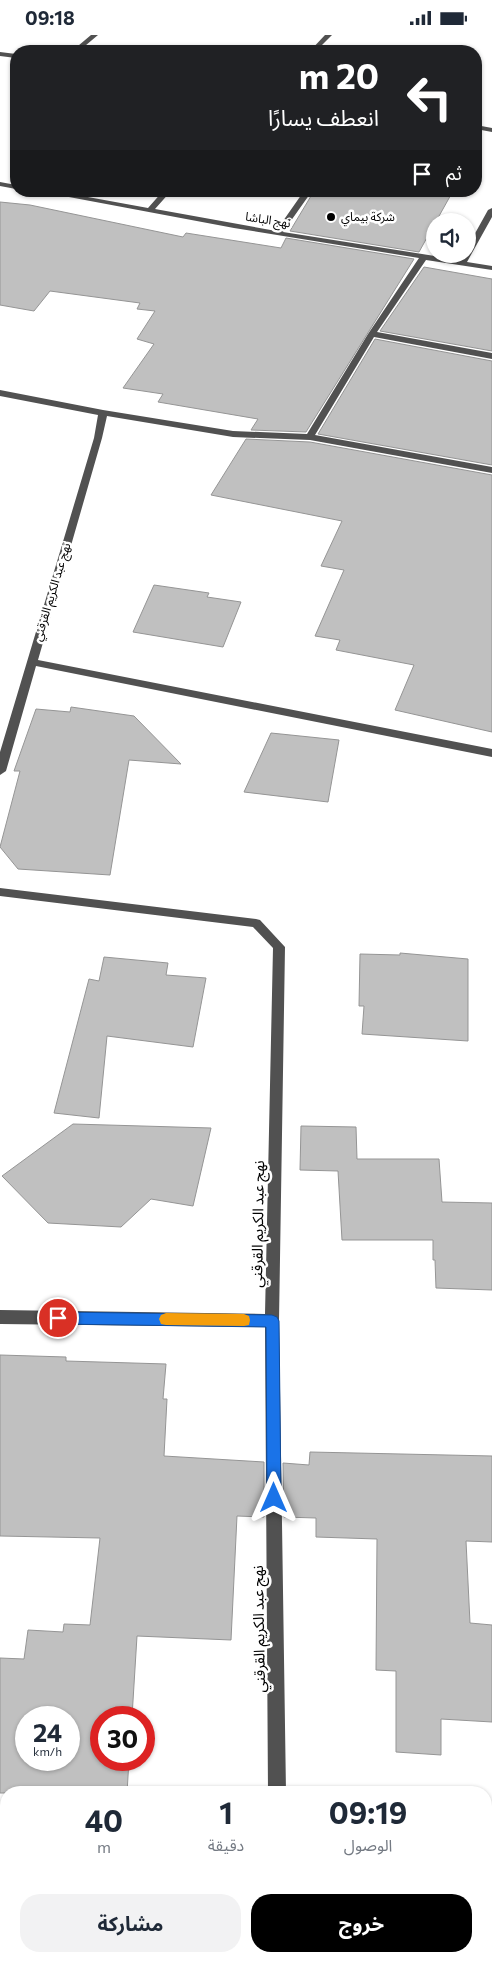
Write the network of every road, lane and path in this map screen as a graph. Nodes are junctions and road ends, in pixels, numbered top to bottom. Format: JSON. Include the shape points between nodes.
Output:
{"nodes":[{"id":1,"x":95,"y":35,"type":"edge"},
{"id":2,"x":329,"y":35,"type":"edge"},
{"id":3,"x":82,"y":45,"type":"edge"},
{"id":4,"x":319,"y":45,"type":"edge"},
{"id":5,"x":74,"y":197,"type":"edge"},
{"id":6,"x":162,"y":197,"type":"edge"},
{"id":7,"x":304,"y":197,"type":"edge"},
{"id":8,"x":492,"y":210,"type":"edge"},
{"id":9,"x":150,"y":211,"type":"junction"},
{"id":10,"x":278,"y":233,"type":"junction"},
{"id":11,"x":476,"y":238,"type":"edge"},
{"id":12,"x":424,"y":256,"type":"joint"},
{"id":13,"x":462,"y":263,"type":"edge"},
{"id":14,"x":492,"y":269,"type":"edge"},
{"id":15,"x":372,"y":334,"type":"junction"},
{"id":16,"x":492,"y":356,"type":"edge"},
{"id":17,"x":0,"y":393,"type":"edge"},
{"id":18,"x":102,"y":413,"type":"junction"},
{"id":19,"x":310,"y":437,"type":"junction"},
{"id":20,"x":492,"y":470,"type":"edge"},
{"id":21,"x":32,"y":662,"type":"junction"},
{"id":22,"x":492,"y":753,"type":"edge"},
{"id":23,"x":0,"y":771,"type":"edge"},
{"id":24,"x":0,"y":892,"type":"edge"},
{"id":25,"x":0,"y":1317,"type":"edge"},
{"id":26,"x":272,"y":1321,"type":"junction"},
{"id":27,"x":277,"y":1786,"type":"edge"}],
"edges":[{"from":1,"to":3,"type":"street"},
{"from":2,"to":4,"type":"street"},
{"from":5,"to":9,"type":"street","name":"نهج الباشا"},
{"from":6,"to":9,"type":"street"},
{"from":7,"to":10,"type":"street"},
{"from":8,"to":11,"type":"street"},
{"from":9,"to":10,"type":"street","name":"نهج الباشا"},
{"from":10,"to":12,"type":"street","name":"نهج الباشا"},
{"from":12,"to":15,"type":"street"},
{"from":13,"to":14,"type":"street","name":"نهج الباشا"},
{"from":15,"to":16,"type":"street"},
{"from":15,"to":19,"type":"street"},
{"from":17,"to":18,"type":"street"},
{"from":18,"to":19,"type":"street","via":[[233,434]]},
{"from":18,"to":21,"type":"street","name":"نهج عبد الكريم القرقني","via":[[98,438]]},
{"from":19,"to":20,"type":"street"},
{"from":21,"to":22,"type":"street"},
{"from":21,"to":23,"type":"street","name":"نهج عبد الكريم القرقني"},
{"from":24,"to":26,"type":"street","name":"نهج عبد الكريم القرقني","via":[[256,923],[279,947]]},
{"from":25,"to":26,"type":"street"},
{"from":26,"to":27,"type":"street","name":"نهج عبد الكريم القرقني"}]}
